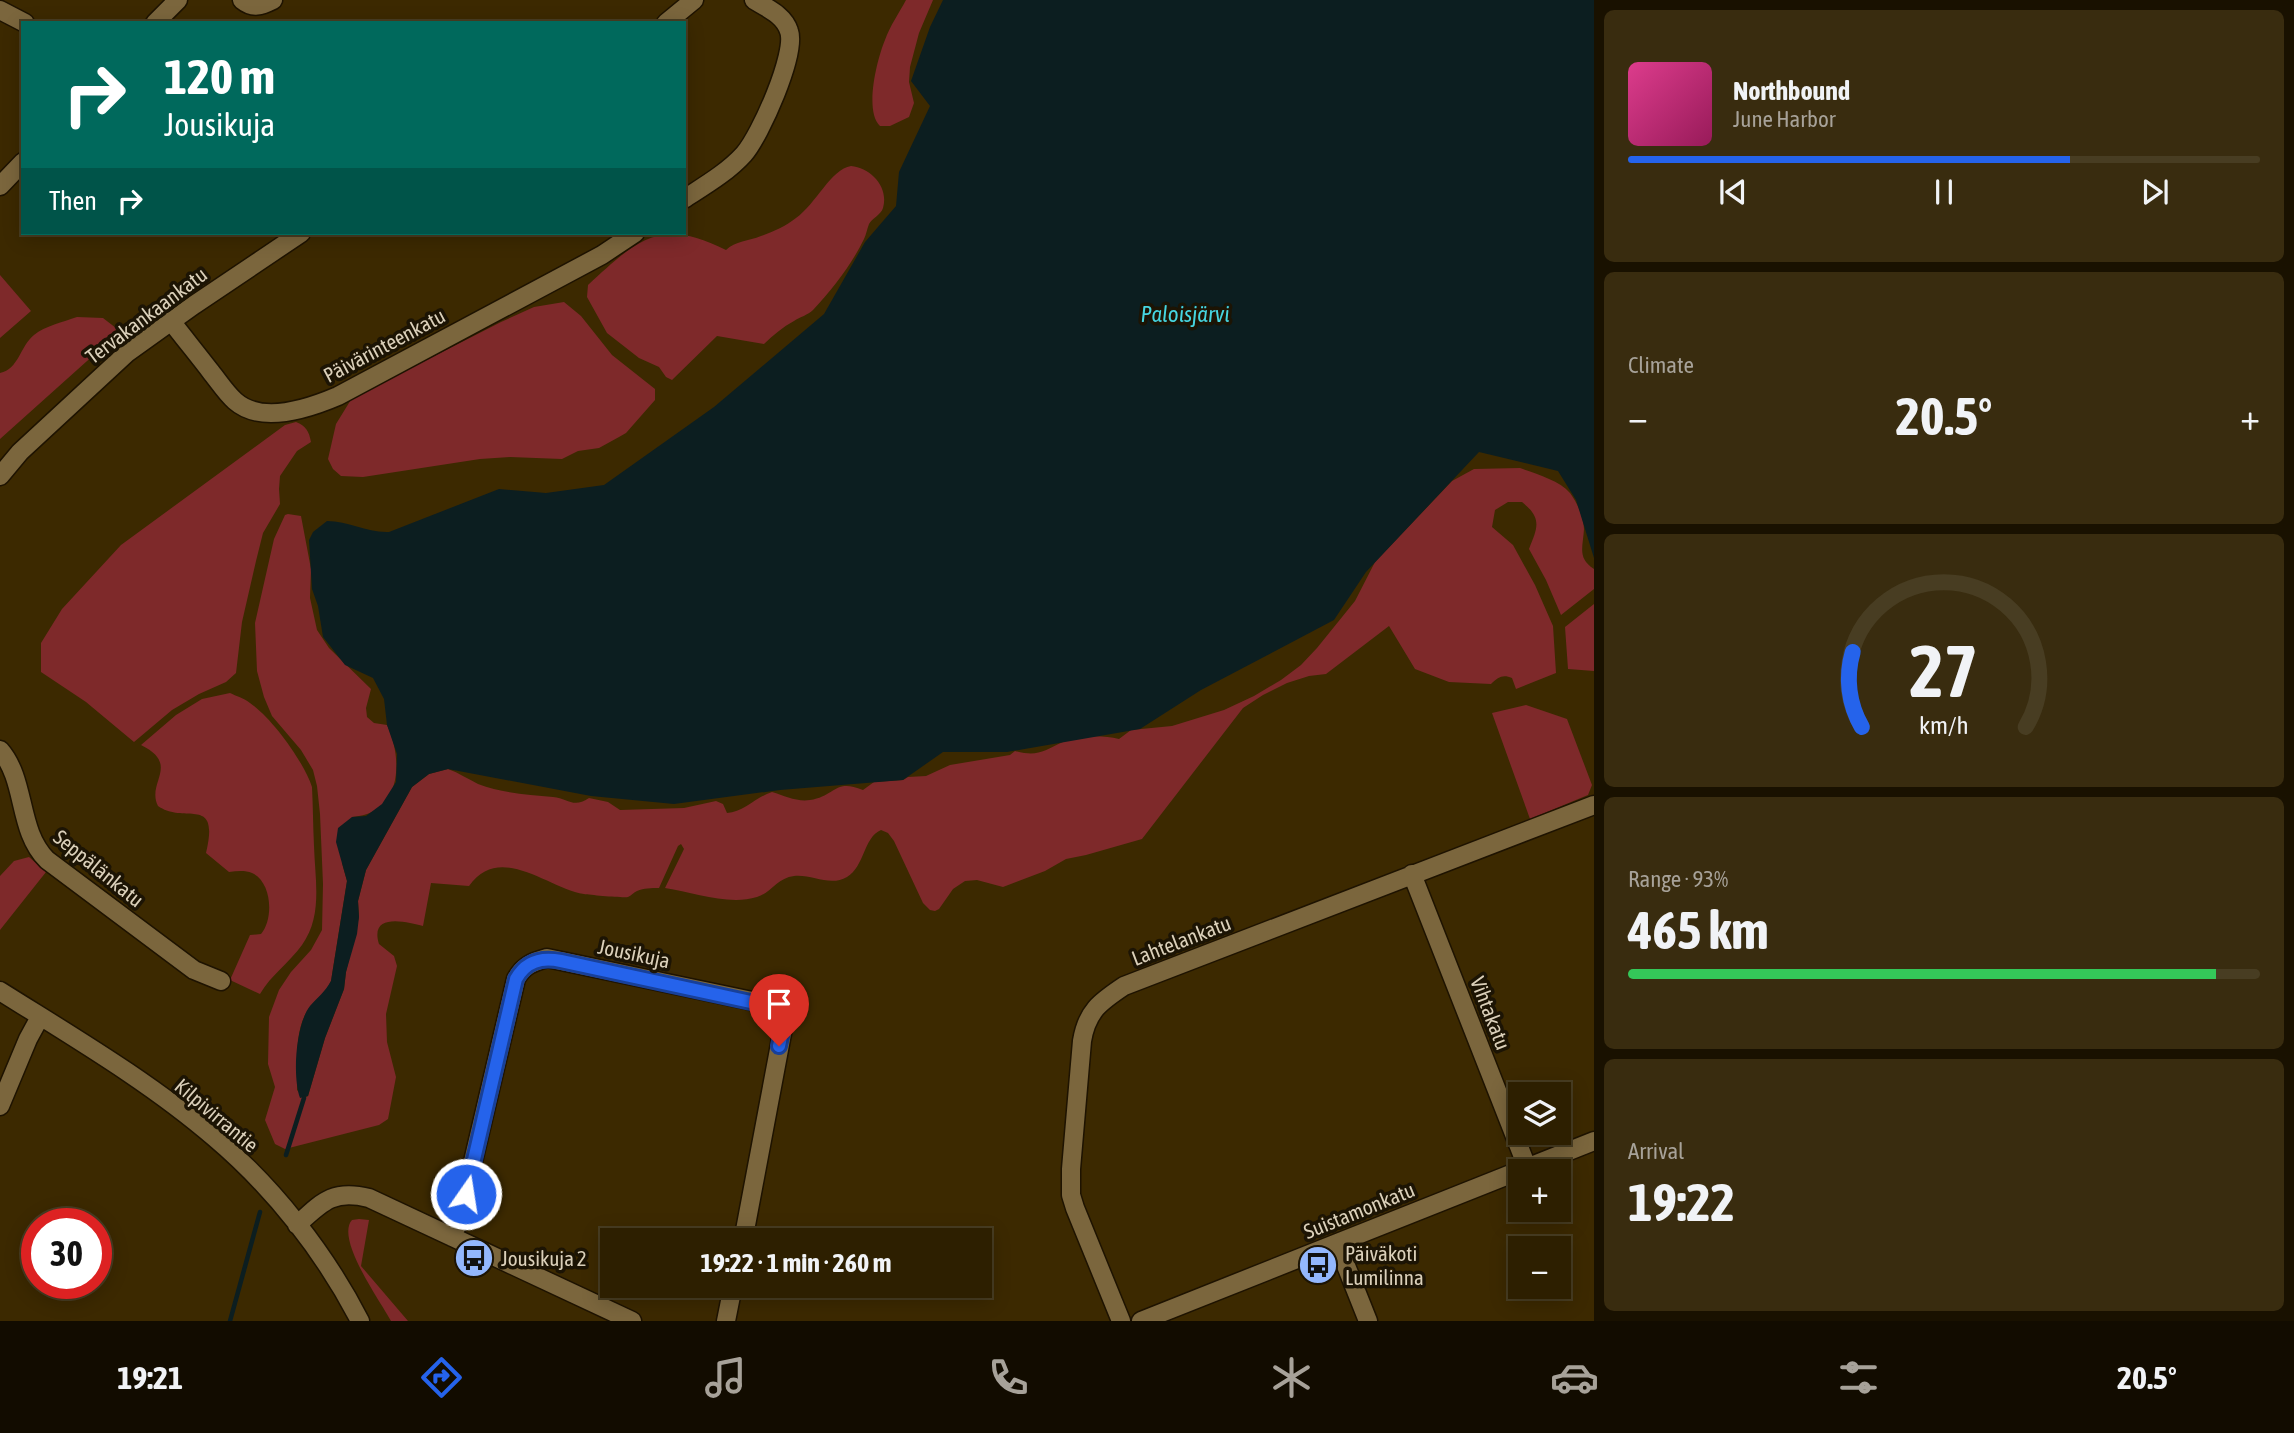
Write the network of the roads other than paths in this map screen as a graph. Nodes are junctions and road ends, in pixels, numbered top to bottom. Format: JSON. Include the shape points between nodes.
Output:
{"nodes":[{"id":1,"x":178,"y":0,"type":"edge"},
{"id":2,"x":242,"y":0,"type":"edge"},
{"id":3,"x":273,"y":0,"type":"edge"},
{"id":4,"x":694,"y":0,"type":"edge"},
{"id":5,"x":754,"y":0,"type":"edge"},
{"id":6,"x":0,"y":10,"type":"edge"},
{"id":7,"x":21,"y":21,"type":"edge"},
{"id":8,"x":157,"y":21,"type":"edge"},
{"id":9,"x":668,"y":21,"type":"edge"},
{"id":10,"x":21,"y":164,"type":"edge"},
{"id":11,"x":0,"y":186,"type":"edge"},
{"id":12,"x":686,"y":199,"type":"edge"},
{"id":13,"x":298,"y":235,"type":"edge"},
{"id":14,"x":632,"y":235,"type":"edge"},
{"id":15,"x":171,"y":321,"type":"junction"},
{"id":16,"x":0,"y":476,"type":"edge"},
{"id":17,"x":0,"y":750,"type":"edge"},
{"id":18,"x":1594,"y":805,"type":"edge"},
{"id":19,"x":1412,"y":874,"type":"junction"},
{"id":20,"x":221,"y":981,"type":"dead end"},
{"id":21,"x":0,"y":991,"type":"edge"},
{"id":22,"x":40,"y":1017,"type":"junction"},
{"id":23,"x":0,"y":1106,"type":"edge"},
{"id":24,"x":1594,"y":1141,"type":"edge"},
{"id":25,"x":1524,"y":1159,"type":"edge"},
{"id":26,"x":1548,"y":1159,"type":"edge"},
{"id":27,"x":1508,"y":1175,"type":"edge"},
{"id":28,"x":297,"y":1225,"type":"junction"},
{"id":29,"x":745,"y":1228,"type":"edge"},
{"id":30,"x":452,"y":1237,"type":"junction"},
{"id":31,"x":1337,"y":1243,"type":"junction"},
{"id":32,"x":731,"y":1298,"type":"edge"},
{"id":33,"x":360,"y":1321,"type":"edge"},
{"id":34,"x":632,"y":1321,"type":"edge"},
{"id":35,"x":726,"y":1321,"type":"edge"},
{"id":36,"x":1121,"y":1321,"type":"edge"},
{"id":37,"x":1141,"y":1321,"type":"edge"},
{"id":38,"x":1368,"y":1321,"type":"edge"}],
"edges":[{"from":1,"to":8,"type":"street"},
{"from":2,"to":3,"type":"street","via":[[254,6]]},
{"from":4,"to":9,"type":"street"},
{"from":5,"to":12,"type":"street","via":[[787,25],[792,43],[785,67],[751,145]]},
{"from":6,"to":7,"type":"street"},
{"from":10,"to":11,"type":"street"},
{"from":13,"to":15,"type":"street","name":"Tervakankaankatu"},
{"from":14,"to":15,"type":"street","name":"Päivärinteenkatu","via":[[602,256],[309,409],[281,413],[242,406]]},
{"from":15,"to":16,"type":"street","name":"Tervakankaankatu","via":[[96,381]]},
{"from":17,"to":20,"type":"street","name":"Seppälänkatu","via":[[13,775],[37,850],[194,970]]},
{"from":18,"to":19,"type":"street","name":"Lahtelankatu"},
{"from":19,"to":25,"type":"street","name":"Vihtakatu"},
{"from":19,"to":36,"type":"street","name":"Lahtelankatu","via":[[1124,986],[1094,1008],[1082,1041],[1072,1195]]},
{"from":21,"to":22,"type":"street","name":"Kilpivirrantie"},
{"from":22,"to":23,"type":"street"},
{"from":22,"to":28,"type":"street","name":"Kilpivirrantie","via":[[207,1132]]},
{"from":24,"to":26,"type":"street","name":"Suistamonkatu"},
{"from":27,"to":31,"type":"street","name":"Suistamonkatu"},
{"from":28,"to":30,"type":"street","via":[[324,1201],[348,1194],[380,1203]]},
{"from":28,"to":33,"type":"street","name":"Kilpivirrantie"},
{"from":29,"to":30,"type":"street","name":"Jousikuja","via":[[784,1023],[781,1013],[757,1002],[547,958],[522,969],[516,979]]},
{"from":30,"to":34,"type":"street"},
{"from":31,"to":37,"type":"street","name":"Suistamonkatu"},
{"from":31,"to":38,"type":"street"},
{"from":32,"to":35,"type":"street"}]}
